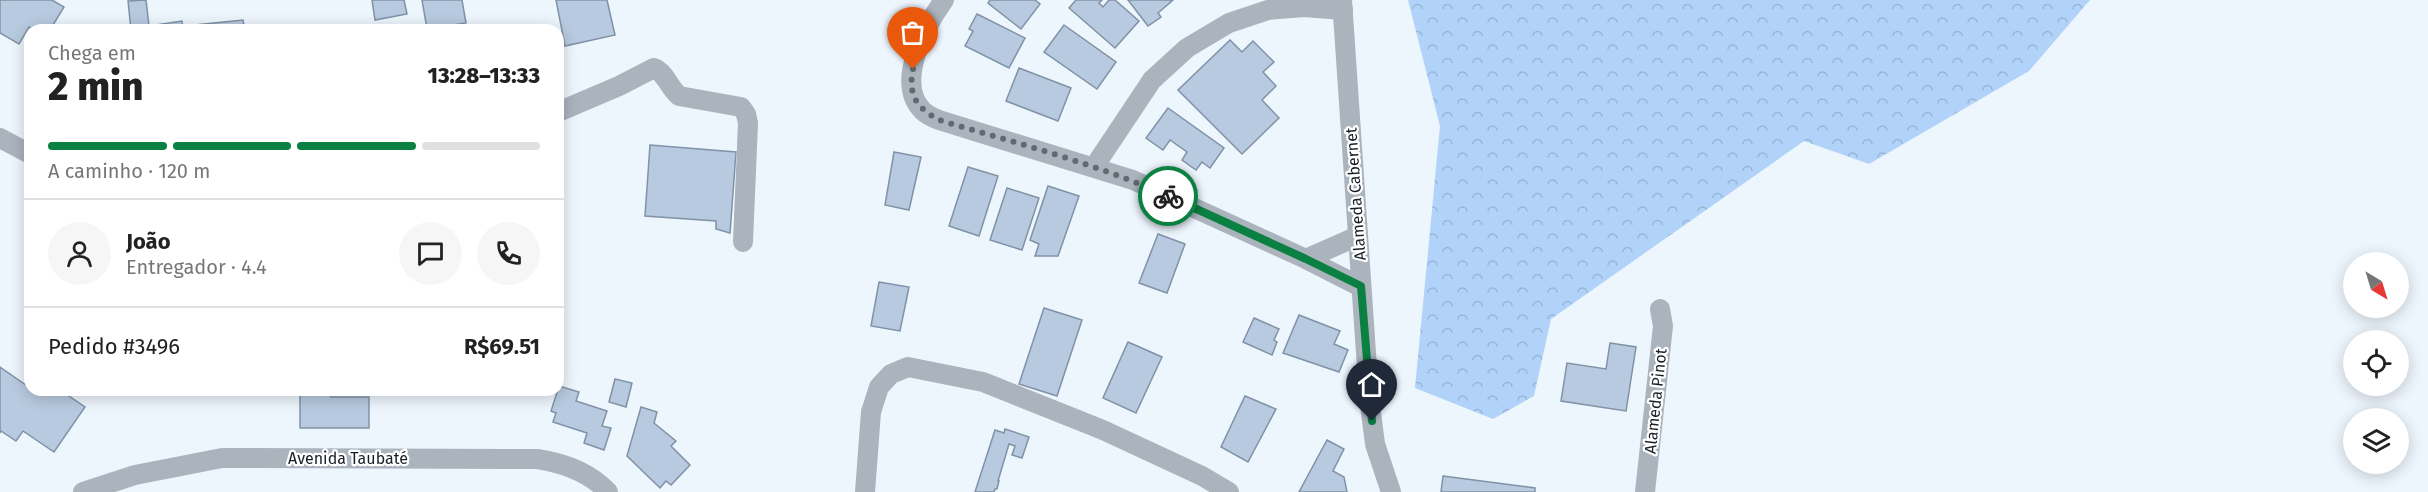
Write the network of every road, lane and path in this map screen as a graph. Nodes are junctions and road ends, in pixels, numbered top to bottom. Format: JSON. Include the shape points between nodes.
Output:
{"nodes":[{"id":1,"x":944,"y":0,"type":"edge"},
{"id":2,"x":1343,"y":5,"type":"edge"},
{"id":3,"x":564,"y":109,"type":"edge"},
{"id":4,"x":0,"y":138,"type":"edge"},
{"id":5,"x":24,"y":151,"type":"edge"},
{"id":6,"x":1094,"y":167,"type":"junction"},
{"id":7,"x":1358,"y":236,"type":"junction"},
{"id":8,"x":744,"y":242,"type":"dead end"},
{"id":9,"x":1306,"y":259,"type":"junction"},
{"id":10,"x":1361,"y":286,"type":"junction"},
{"id":11,"x":1660,"y":309,"type":"dead end"},
{"id":12,"x":82,"y":492,"type":"edge"},
{"id":13,"x":608,"y":492,"type":"edge"},
{"id":14,"x":865,"y":492,"type":"edge"},
{"id":15,"x":1229,"y":492,"type":"edge"},
{"id":16,"x":1391,"y":492,"type":"edge"},
{"id":17,"x":1645,"y":492,"type":"edge"}],
"edges":[{"from":1,"to":6,"type":"street","via":[[915,56],[910,82],[923,111],[939,120]]},
{"from":2,"to":6,"type":"street","via":[[1268,10],[1229,22],[1187,48],[1152,80]]},
{"from":2,"to":7,"type":"street","name":"Alameda Cabernet"},
{"from":3,"to":8,"type":"street","via":[[654,68],[679,96],[741,107],[748,123]]},
{"from":4,"to":5,"type":"street"},
{"from":6,"to":9,"type":"street","via":[[1132,180]]},
{"from":7,"to":9,"type":"street"},
{"from":7,"to":10,"type":"street","name":"Alameda Cabernet"},
{"from":9,"to":10,"type":"street"},
{"from":10,"to":16,"type":"street","name":"Alameda Cabernet","via":[[1375,444]]},
{"from":11,"to":17,"type":"street","name":"Alameda Pinot","via":[[1663,334]]},
{"from":12,"to":13,"type":"street","name":"Avenida Taubaté","via":[[135,475],[222,458],[537,459],[562,463]]},
{"from":14,"to":15,"type":"street","via":[[871,412],[879,387],[891,374],[908,367],[983,382],[1103,430]]}]}
